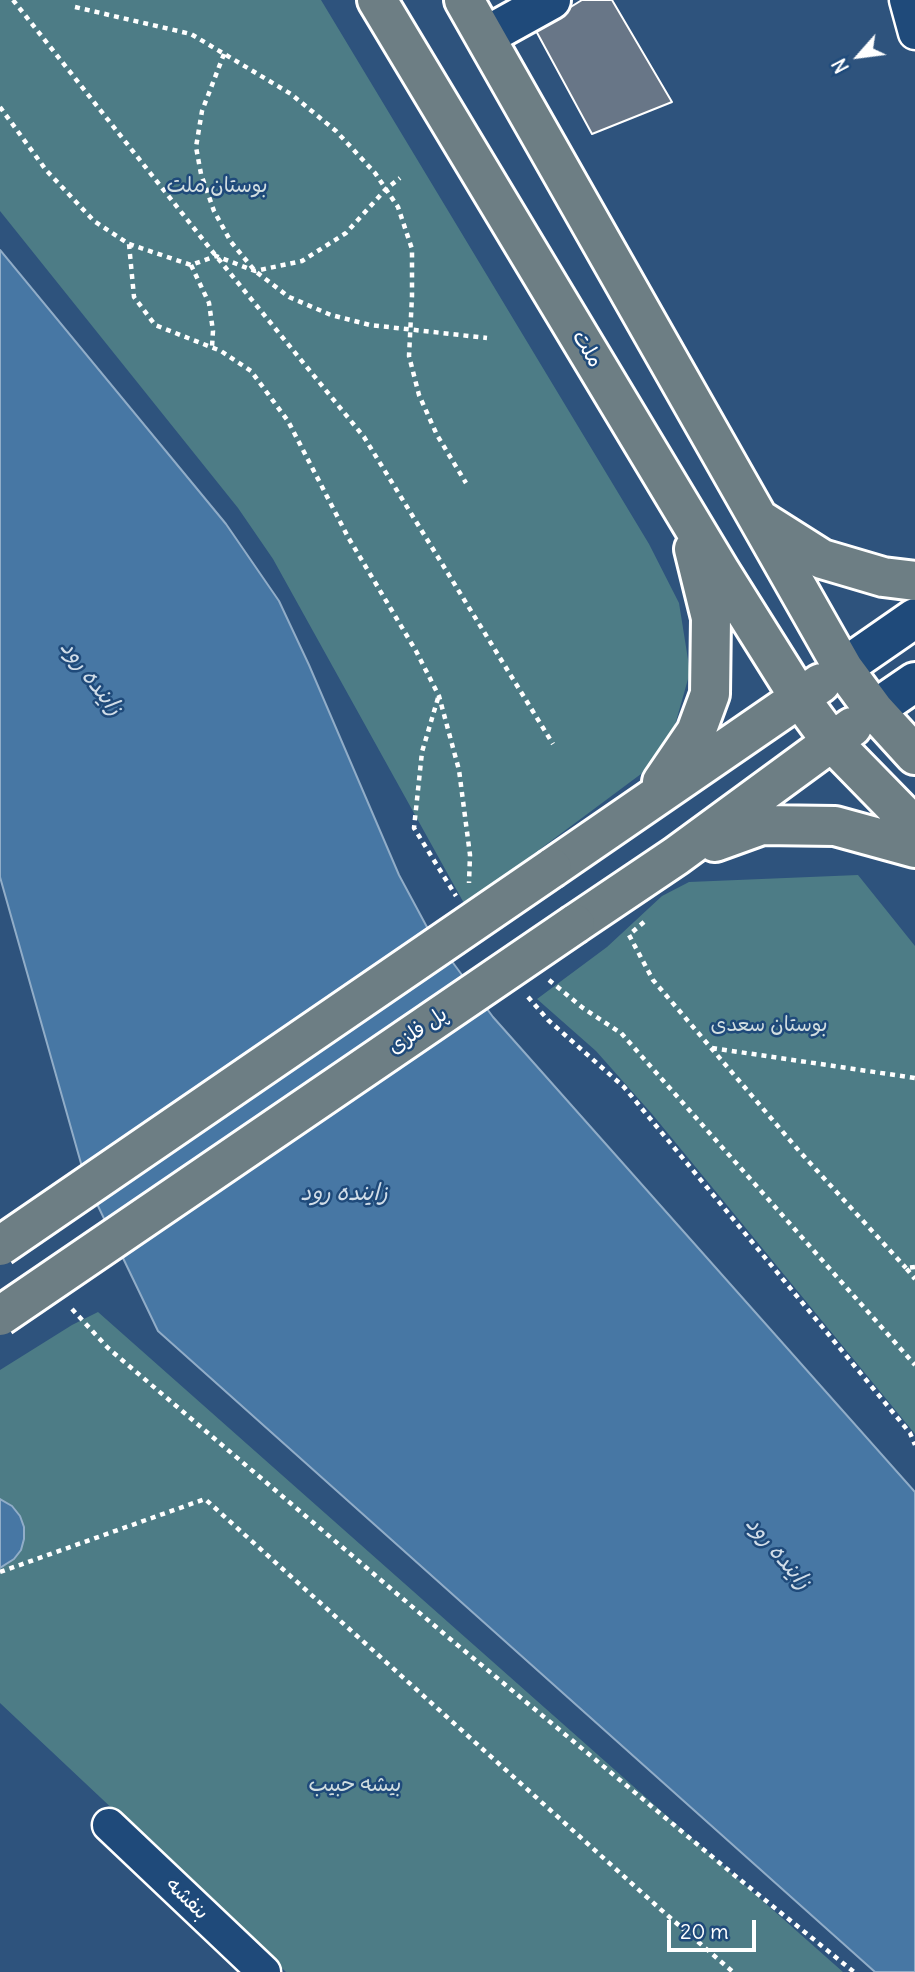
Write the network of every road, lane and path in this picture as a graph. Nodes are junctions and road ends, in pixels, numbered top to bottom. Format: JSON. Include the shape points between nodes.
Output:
{"nodes":[{"id":1,"x":13,"y":0,"type":"edge"},
{"id":2,"x":377,"y":0,"type":"edge"},
{"id":3,"x":464,"y":0,"type":"edge"},
{"id":4,"x":551,"y":0,"type":"edge"},
{"id":5,"x":906,"y":0,"type":"edge"},
{"id":6,"x":75,"y":7,"type":"dead end"},
{"id":7,"x":915,"y":33,"type":"edge"},
{"id":8,"x":486,"y":36,"type":"junction"},
{"id":9,"x":224,"y":54,"type":"junction"},
{"id":10,"x":0,"y":107,"type":"edge"},
{"id":11,"x":400,"y":178,"type":"dead end"},
{"id":12,"x":386,"y":189,"type":"junction"},
{"id":13,"x":128,"y":244,"type":"junction"},
{"id":14,"x":216,"y":256,"type":"junction"},
{"id":15,"x":191,"y":265,"type":"junction"},
{"id":16,"x":255,"y":271,"type":"junction"},
{"id":17,"x":410,"y":330,"type":"junction"},
{"id":18,"x":487,"y":338,"type":"dead end"},
{"id":19,"x":212,"y":347,"type":"junction"},
{"id":20,"x":466,"y":483,"type":"dead end"},
{"id":21,"x":685,"y":513,"type":"junction"},
{"id":22,"x":757,"y":518,"type":"junction"},
{"id":23,"x":915,"y":581,"type":"edge"},
{"id":24,"x":915,"y":618,"type":"edge"},
{"id":25,"x":844,"y":668,"type":"junction"},
{"id":26,"x":915,"y":682,"type":"edge"},
{"id":27,"x":439,"y":696,"type":"junction"},
{"id":28,"x":799,"y":697,"type":"junction"},
{"id":29,"x":874,"y":710,"type":"junction"},
{"id":30,"x":832,"y":743,"type":"junction"},
{"id":31,"x":553,"y":744,"type":"dead end"},
{"id":32,"x":915,"y":755,"type":"edge"},
{"id":33,"x":647,"y":803,"type":"junction"},
{"id":34,"x":915,"y":827,"type":"edge"},
{"id":35,"x":915,"y":848,"type":"edge"},
{"id":36,"x":676,"y":856,"type":"junction"},
{"id":37,"x":469,"y":890,"type":"dead end"},
{"id":38,"x":457,"y":898,"type":"dead end"},
{"id":39,"x":629,"y":934,"type":"dead end"},
{"id":40,"x":542,"y":975,"type":"dead end"},
{"id":41,"x":524,"y":993,"type":"dead end"},
{"id":42,"x":711,"y":1048,"type":"junction"},
{"id":43,"x":915,"y":1078,"type":"edge"},
{"id":44,"x":0,"y":1246,"type":"edge"},
{"id":45,"x":915,"y":1267,"type":"edge"},
{"id":46,"x":906,"y":1268,"type":"junction"},
{"id":47,"x":915,"y":1279,"type":"edge"},
{"id":48,"x":63,"y":1299,"type":"dead end"},
{"id":49,"x":0,"y":1315,"type":"edge"},
{"id":50,"x":915,"y":1365,"type":"edge"},
{"id":51,"x":915,"y":1445,"type":"edge"},
{"id":52,"x":0,"y":1572,"type":"edge"},
{"id":53,"x":110,"y":1825,"type":"dead end"},
{"id":54,"x":264,"y":1972,"type":"edge"},
{"id":55,"x":733,"y":1972,"type":"edge"},
{"id":56,"x":854,"y":1972,"type":"edge"}],
"edges":[{"from":1,"to":14,"type":"path"},
{"from":2,"to":21,"type":"main road","name":"ملت"},
{"from":3,"to":8,"type":"main road"},
{"from":4,"to":8,"type":"main road"},
{"from":5,"to":7,"type":"street"},
{"from":6,"to":9,"type":"path","via":[[191,34]]},
{"from":8,"to":22,"type":"main road"},
{"from":9,"to":12,"type":"path","via":[[291,94],[327,124]]},
{"from":9,"to":16,"type":"path","via":[[202,111],[196,147],[214,211]]},
{"from":10,"to":13,"type":"path","via":[[46,170],[94,221]]},
{"from":11,"to":12,"type":"path"},
{"from":12,"to":16,"type":"path","via":[[346,233],[302,261]]},
{"from":12,"to":17,"type":"path","via":[[412,249]]},
{"from":13,"to":15,"type":"path"},
{"from":13,"to":19,"type":"path","via":[[134,297],[155,326]]},
{"from":14,"to":15,"type":"path"},
{"from":14,"to":16,"type":"path"},
{"from":14,"to":31,"type":"path","via":[[364,437]]},
{"from":15,"to":19,"type":"path","via":[[209,303]]},
{"from":16,"to":17,"type":"path","via":[[289,297],[331,315]]},
{"from":17,"to":18,"type":"path"},
{"from":17,"to":20,"type":"path","via":[[409,356],[419,395]]},
{"from":19,"to":27,"type":"path","via":[[251,371],[288,421]]},
{"from":21,"to":28,"type":"main road","name":"ملت"},
{"from":21,"to":33,"type":"main road","via":[[710,618],[710,694],[696,732]]},
{"from":22,"to":23,"type":"main road","via":[[822,559]]},
{"from":22,"to":25,"type":"main road"},
{"from":24,"to":25,"type":"main road"},
{"from":25,"to":28,"type":"main road"},
{"from":25,"to":29,"type":"main road"},
{"from":26,"to":29,"type":"main road"},
{"from":27,"to":37,"type":"path","via":[[459,770],[470,855]]},
{"from":27,"to":38,"type":"path","via":[[422,752],[414,828]]},
{"from":28,"to":30,"type":"main road","name":"ملت"},
{"from":28,"to":33,"type":"main road"},
{"from":29,"to":30,"type":"main road","name":"پل فلزی"},
{"from":29,"to":32,"type":"main road"},
{"from":30,"to":34,"type":"main road"},
{"from":30,"to":36,"type":"main road","name":"پل فلزی"},
{"from":33,"to":44,"type":"main road","bridge":true},
{"from":35,"to":36,"type":"main road","via":[[835,827],[762,825]]},
{"from":36,"to":49,"type":"main road","name":"پل فلزی","bridge":true},
{"from":39,"to":42,"type":"path","via":[[653,980]]},
{"from":40,"to":50,"type":"path","via":[[621,1033]]},
{"from":41,"to":51,"type":"path","via":[[624,1087]]},
{"from":42,"to":43,"type":"path"},
{"from":42,"to":46,"type":"path"},
{"from":45,"to":46,"type":"path"},
{"from":46,"to":47,"type":"path"},
{"from":48,"to":56,"type":"path","via":[[118,1356]]},
{"from":52,"to":55,"type":"path","via":[[205,1499]]},
{"from":53,"to":54,"type":"street","name":"بنفشه"}]}
